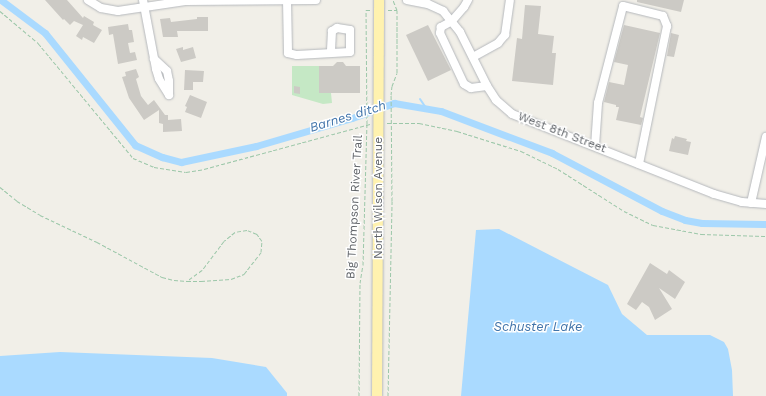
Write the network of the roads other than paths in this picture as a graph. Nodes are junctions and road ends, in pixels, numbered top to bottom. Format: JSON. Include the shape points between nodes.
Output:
{"nodes":[{"id":1,"x":88,"y":0,"type":"edge"},
{"id":2,"x":287,"y":0,"type":"edge"},
{"id":3,"x":307,"y":0,"type":"edge"},
{"id":4,"x":316,"y":0,"type":"edge"},
{"id":5,"x":379,"y":0,"type":"edge"},
{"id":6,"x":407,"y":0,"type":"edge"},
{"id":7,"x":467,"y":0,"type":"edge"},
{"id":8,"x":510,"y":0,"type":"edge"},
{"id":9,"x":221,"y":1,"type":"edge"},
{"id":10,"x":624,"y":3,"type":"edge"},
{"id":11,"x":144,"y":4,"type":"edge"},
{"id":12,"x":452,"y":21,"type":"junction"},
{"id":13,"x":330,"y":52,"type":"dead end"},
{"id":14,"x":473,"y":57,"type":"junction"},
{"id":15,"x":154,"y":59,"type":"dead end"},
{"id":16,"x":487,"y":86,"type":"junction"},
{"id":17,"x":766,"y":137,"type":"edge"},
{"id":18,"x":595,"y":146,"type":"junction"},
{"id":19,"x":639,"y":164,"type":"junction"},
{"id":20,"x":751,"y":203,"type":"junction"},
{"id":21,"x":766,"y":204,"type":"edge"},
{"id":22,"x":377,"y":396,"type":"edge"}],
"edges":[{"from":1,"to":11,"type":"street","via":[[112,11]]},
{"from":2,"to":3,"type":"street"},
{"from":2,"to":9,"type":"street"},
{"from":2,"to":13,"type":"street","via":[[288,53],[297,55]]},
{"from":3,"to":4,"type":"street"},
{"from":5,"to":22,"type":"main road","name":"North Wilson Avenue"},
{"from":6,"to":12,"type":"street","name":"West 8th Street","via":[[437,7]]},
{"from":7,"to":12,"type":"street"},
{"from":8,"to":14,"type":"street","via":[[505,34],[498,43]]},
{"from":9,"to":11,"type":"street"},
{"from":10,"to":18,"type":"street","via":[[598,103]]},
{"from":10,"to":19,"type":"street","via":[[663,16],[667,26]]},
{"from":11,"to":15,"type":"street"},
{"from":12,"to":14,"type":"street","name":"West 8th Street"},
{"from":12,"to":16,"type":"street","via":[[441,27],[440,33],[464,84],[471,88]]},
{"from":14,"to":16,"type":"street","name":"West 8th Street"},
{"from":16,"to":18,"type":"street","name":"West 8th Street","via":[[496,100],[512,114]]},
{"from":17,"to":20,"type":"street"},
{"from":18,"to":19,"type":"street","name":"West 8th Street"},
{"from":19,"to":20,"type":"street","name":"West 8th Street","via":[[714,194]]},
{"from":20,"to":21,"type":"street","name":"West 8th Street"}]}
